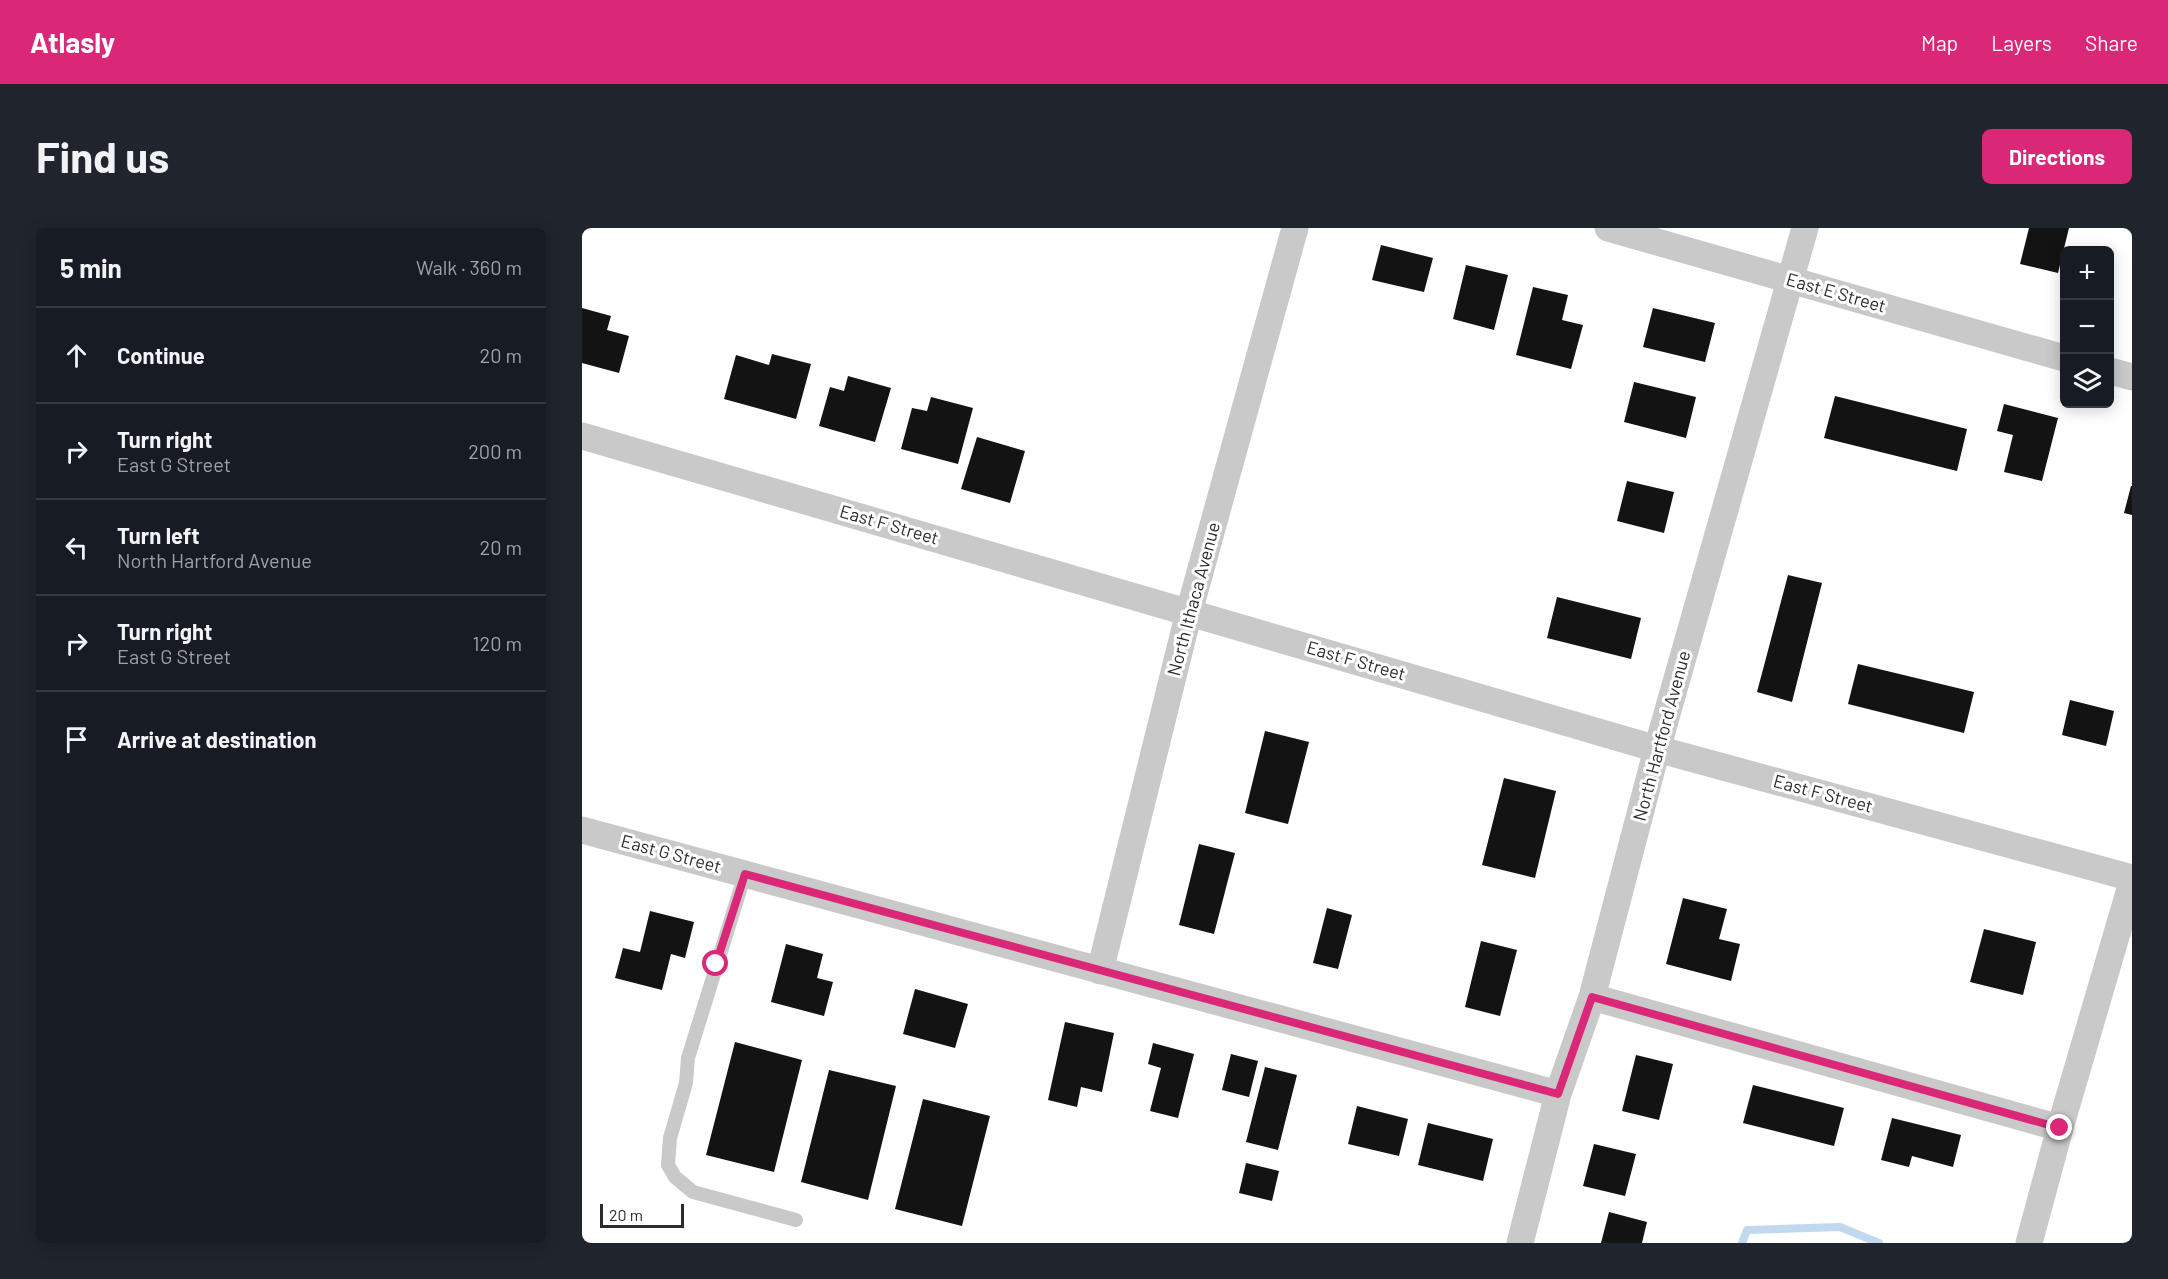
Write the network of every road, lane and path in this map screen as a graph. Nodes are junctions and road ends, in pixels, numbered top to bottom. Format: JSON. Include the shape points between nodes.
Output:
{"nodes":[{"id":1,"x":1294,"y":228,"type":"edge"},
{"id":2,"x":1608,"y":228,"type":"edge"},
{"id":3,"x":1805,"y":228,"type":"edge"},
{"id":4,"x":1791,"y":280,"type":"junction"},
{"id":5,"x":2060,"y":357,"type":"edge"},
{"id":6,"x":2114,"y":372,"type":"edge"},
{"id":7,"x":2132,"y":377,"type":"edge"},
{"id":8,"x":582,"y":436,"type":"edge"},
{"id":9,"x":1189,"y":612,"type":"junction"},
{"id":10,"x":1657,"y":749,"type":"junction"},
{"id":11,"x":582,"y":830,"type":"edge"},
{"id":12,"x":745,"y":874,"type":"junction"},
{"id":13,"x":2132,"y":880,"type":"edge"},
{"id":14,"x":1100,"y":971,"type":"junction"},
{"id":15,"x":1592,"y":997,"type":"junction"},
{"id":16,"x":1558,"y":1094,"type":"junction"},
{"id":17,"x":2060,"y":1128,"type":"junction"},
{"id":18,"x":796,"y":1220,"type":"dead end"},
{"id":19,"x":1520,"y":1243,"type":"edge"},
{"id":20,"x":2029,"y":1243,"type":"edge"}],
"edges":[{"from":1,"to":9,"type":"street","name":"North Ithaca Avenue"},
{"from":2,"to":4,"type":"street","name":"East E Street"},
{"from":3,"to":4,"type":"street","name":"North Hartford Avenue"},
{"from":4,"to":5,"type":"street","name":"East E Street"},
{"from":4,"to":10,"type":"street","name":"North Hartford Avenue"},
{"from":6,"to":7,"type":"street"},
{"from":8,"to":9,"type":"street","name":"East F Street"},
{"from":9,"to":10,"type":"street","name":"East F Street"},
{"from":9,"to":14,"type":"street","name":"North Ithaca Avenue"},
{"from":10,"to":13,"type":"street","name":"East F Street"},
{"from":10,"to":15,"type":"street","name":"North Hartford Avenue"},
{"from":11,"to":12,"type":"street","name":"East G Street"},
{"from":12,"to":14,"type":"street","name":"East G Street"},
{"from":12,"to":18,"type":"lane","via":[[688,1058],[668,1165],[675,1177],[693,1192]]},
{"from":13,"to":17,"type":"street"},
{"from":14,"to":16,"type":"street","name":"East G Street"},
{"from":15,"to":16,"type":"street","name":"North Hartford Avenue"},
{"from":15,"to":17,"type":"street"},
{"from":16,"to":19,"type":"street","name":"North Hartford Avenue"},
{"from":17,"to":20,"type":"street"}]}
